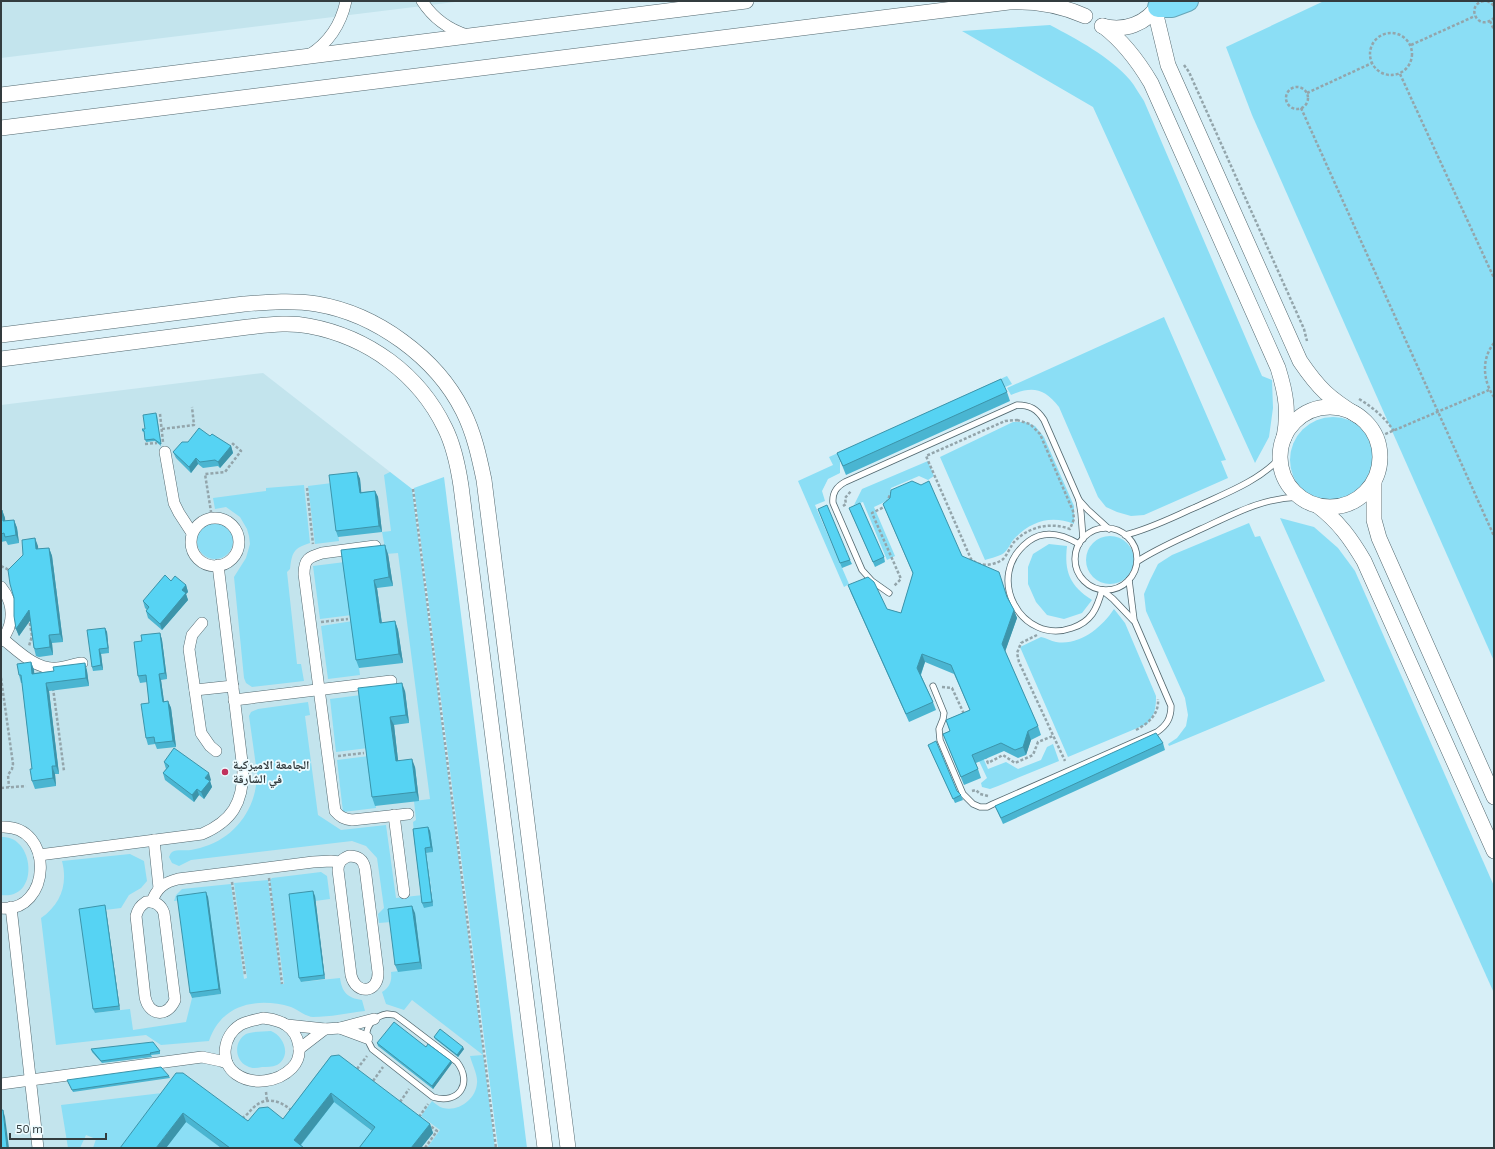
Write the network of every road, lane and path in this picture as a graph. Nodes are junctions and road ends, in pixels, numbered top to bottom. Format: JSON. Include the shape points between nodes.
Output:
{"nodes":[{"id":1,"x":346,"y":1,"type":"edge"},
{"id":2,"x":422,"y":1,"type":"edge"},
{"id":3,"x":746,"y":1,"type":"edge"},
{"id":4,"x":1073,"y":1,"type":"edge"},
{"id":5,"x":1188,"y":1,"type":"edge"},
{"id":6,"x":1484,"y":1,"type":"edge"},
{"id":7,"x":1487,"y":1,"type":"edge"},
{"id":8,"x":1158,"y":6,"type":"edge"},
{"id":9,"x":1494,"y":6,"type":"edge"},
{"id":10,"x":1085,"y":16,"type":"junction"},
{"id":11,"x":1475,"y":16,"type":"junction"},
{"id":12,"x":1494,"y":18,"type":"edge"},
{"id":13,"x":1490,"y":21,"type":"junction"},
{"id":14,"x":1103,"y":26,"type":"junction"},
{"id":15,"x":1494,"y":30,"type":"edge"},
{"id":16,"x":470,"y":36,"type":"junction"},
{"id":17,"x":1411,"y":46,"type":"junction"},
{"id":18,"x":306,"y":57,"type":"junction"},
{"id":19,"x":1181,"y":62,"type":"dead end"},
{"id":20,"x":1372,"y":63,"type":"junction"},
{"id":21,"x":1400,"y":74,"type":"junction"},
{"id":22,"x":1307,"y":93,"type":"junction"},
{"id":23,"x":1,"y":95,"type":"edge"},
{"id":24,"x":1301,"y":108,"type":"junction"},
{"id":25,"x":1,"y":128,"type":"edge"},
{"id":26,"x":1494,"y":278,"type":"edge"},
{"id":27,"x":1,"y":335,"type":"edge"},
{"id":28,"x":1494,"y":343,"type":"edge"},
{"id":29,"x":1307,"y":347,"type":"dead end"},
{"id":30,"x":1,"y":359,"type":"edge"},
{"id":31,"x":1489,"y":390,"type":"junction"},
{"id":32,"x":1354,"y":396,"type":"dead end"},
{"id":33,"x":1494,"y":397,"type":"edge"},
{"id":34,"x":192,"y":407,"type":"dead end"},
{"id":35,"x":1438,"y":412,"type":"junction"},
{"id":36,"x":160,"y":414,"type":"dead end"},
{"id":37,"x":1358,"y":416,"type":"junction"},
{"id":38,"x":162,"y":429,"type":"junction"},
{"id":39,"x":1394,"y":430,"type":"junction"},
{"id":40,"x":1284,"y":438,"type":"junction"},
{"id":41,"x":1376,"y":438,"type":"junction"},
{"id":42,"x":232,"y":443,"type":"dead end"},
{"id":43,"x":145,"y":444,"type":"edge"},
{"id":44,"x":164,"y":448,"type":"junction"},
{"id":45,"x":1280,"y":458,"type":"junction"},
{"id":46,"x":1374,"y":483,"type":"junction"},
{"id":47,"x":307,"y":488,"type":"dead end"},
{"id":48,"x":414,"y":489,"type":"dead end"},
{"id":49,"x":853,"y":489,"type":"dead end"},
{"id":50,"x":896,"y":491,"type":"edge"},
{"id":51,"x":1299,"y":496,"type":"junction"},
{"id":52,"x":1079,"y":500,"type":"junction"},
{"id":53,"x":1318,"y":506,"type":"junction"},
{"id":54,"x":835,"y":509,"type":"junction"},
{"id":55,"x":212,"y":518,"type":"junction"},
{"id":56,"x":1109,"y":529,"type":"junction"},
{"id":57,"x":192,"y":533,"type":"junction"},
{"id":58,"x":1125,"y":535,"type":"junction"},
{"id":59,"x":1494,"y":536,"type":"edge"},
{"id":60,"x":1081,"y":542,"type":"junction"},
{"id":61,"x":375,"y":546,"type":"edge"},
{"id":62,"x":314,"y":556,"type":"junction"},
{"id":63,"x":1138,"y":561,"type":"junction"},
{"id":64,"x":218,"y":565,"type":"junction"},
{"id":65,"x":1,"y":566,"type":"edge"},
{"id":66,"x":984,"y":566,"type":"joint"},
{"id":67,"x":16,"y":570,"type":"edge"},
{"id":68,"x":1129,"y":580,"type":"junction"},
{"id":69,"x":1,"y":587,"type":"edge"},
{"id":70,"x":1102,"y":590,"type":"junction"},
{"id":71,"x":889,"y":593,"type":"joint"},
{"id":72,"x":29,"y":614,"type":"edge"},
{"id":73,"x":348,"y":619,"type":"edge"},
{"id":74,"x":1134,"y":620,"type":"junction"},
{"id":75,"x":202,"y":623,"type":"dead end"},
{"id":76,"x":311,"y":624,"type":"junction"},
{"id":77,"x":1039,"y":635,"type":"dead end"},
{"id":78,"x":2,"y":640,"type":"edge"},
{"id":79,"x":24,"y":656,"type":"junction"},
{"id":80,"x":82,"y":663,"type":"edge"},
{"id":81,"x":50,"y":668,"type":"junction"},
{"id":82,"x":1,"y":678,"type":"edge"},
{"id":83,"x":391,"y":681,"type":"dead end"},
{"id":84,"x":233,"y":686,"type":"junction"},
{"id":85,"x":933,"y":686,"type":"joint"},
{"id":86,"x":194,"y":690,"type":"junction"},
{"id":87,"x":319,"y":690,"type":"junction"},
{"id":88,"x":1157,"y":696,"type":"dead end"},
{"id":89,"x":234,"y":700,"type":"junction"},
{"id":90,"x":965,"y":715,"type":"edge"},
{"id":91,"x":1130,"y":732,"type":"dead end"},
{"id":92,"x":1053,"y":736,"type":"junction"},
{"id":93,"x":216,"y":751,"type":"dead end"},
{"id":94,"x":364,"y":753,"type":"edge"},
{"id":95,"x":984,"y":756,"type":"edge"},
{"id":96,"x":328,"y":758,"type":"junction"},
{"id":97,"x":1072,"y":758,"type":"dead end"},
{"id":98,"x":64,"y":772,"type":"dead end"},
{"id":99,"x":26,"y":786,"type":"dead end"},
{"id":100,"x":10,"y":787,"type":"junction"},
{"id":101,"x":1,"y":788,"type":"edge"},
{"id":102,"x":963,"y":794,"type":"junction"},
{"id":103,"x":994,"y":794,"type":"dead end"},
{"id":104,"x":1494,"y":797,"type":"edge"},
{"id":105,"x":408,"y":814,"type":"dead end"},
{"id":106,"x":394,"y":816,"type":"junction"},
{"id":107,"x":1,"y":827,"type":"edge"},
{"id":108,"x":154,"y":840,"type":"junction"},
{"id":109,"x":1494,"y":851,"type":"edge"},
{"id":110,"x":39,"y":855,"type":"junction"},
{"id":111,"x":340,"y":862,"type":"junction"},
{"id":112,"x":268,"y":868,"type":"junction"},
{"id":113,"x":230,"y":872,"type":"junction"},
{"id":114,"x":159,"y":888,"type":"junction"},
{"id":115,"x":404,"y":893,"type":"dead end"},
{"id":116,"x":152,"y":902,"type":"junction"},
{"id":117,"x":6,"y":907,"type":"edge"},
{"id":118,"x":245,"y":974,"type":"dead end"},
{"id":119,"x":282,"y":984,"type":"dead end"},
{"id":120,"x":374,"y":1019,"type":"junction"},
{"id":121,"x":287,"y":1025,"type":"junction"},
{"id":122,"x":340,"y":1028,"type":"junction"},
{"id":123,"x":325,"y":1029,"type":"junction"},
{"id":124,"x":367,"y":1038,"type":"junction"},
{"id":125,"x":226,"y":1043,"type":"junction"},
{"id":126,"x":299,"y":1049,"type":"junction"},
{"id":127,"x":372,"y":1050,"type":"junction"},
{"id":128,"x":202,"y":1057,"type":"junction"},
{"id":129,"x":387,"y":1062,"type":"junction"},
{"id":130,"x":227,"y":1063,"type":"junction"},
{"id":131,"x":351,"y":1064,"type":"edge"},
{"id":132,"x":357,"y":1069,"type":"junction"},
{"id":133,"x":362,"y":1073,"type":"edge"},
{"id":134,"x":368,"y":1077,"type":"edge"},
{"id":135,"x":31,"y":1080,"type":"junction"},
{"id":136,"x":373,"y":1081,"type":"junction"},
{"id":137,"x":414,"y":1082,"type":"junction"},
{"id":138,"x":1,"y":1084,"type":"edge"},
{"id":139,"x":378,"y":1085,"type":"edge"},
{"id":140,"x":433,"y":1097,"type":"junction"},
{"id":141,"x":394,"y":1098,"type":"edge"},
{"id":142,"x":400,"y":1102,"type":"junction"},
{"id":143,"x":404,"y":1106,"type":"edge"},
{"id":144,"x":298,"y":1107,"type":"edge"},
{"id":145,"x":414,"y":1113,"type":"edge"},
{"id":146,"x":236,"y":1114,"type":"edge"},
{"id":147,"x":419,"y":1117,"type":"junction"},
{"id":148,"x":38,"y":1148,"type":"edge"},
{"id":149,"x":425,"y":1148,"type":"edge"},
{"id":150,"x":496,"y":1148,"type":"edge"},
{"id":151,"x":545,"y":1148,"type":"edge"},
{"id":152,"x":568,"y":1148,"type":"edge"}],
"edges":[{"from":1,"to":18,"type":"street","via":[[338,26],[329,39]]},
{"from":2,"to":16,"type":"street","via":[[435,18],[457,32]]},
{"from":3,"to":16,"type":"street"},
{"from":4,"to":10,"type":"street"},
{"from":5,"to":8,"type":"highway","via":[[1172,7]]},
{"from":6,"to":11,"type":"path","via":[[1476,5]]},
{"from":7,"to":9,"type":"path"},
{"from":8,"to":14,"type":"street","via":[[1146,18],[1131,26]]},
{"from":8,"to":37,"type":"street","via":[[1168,65],[1300,361],[1325,394]]},
{"from":10,"to":14,"type":"street"},
{"from":10,"to":25,"type":"street","via":[[1040,2],[1009,2]]},
{"from":11,"to":13,"type":"path","via":[[1484,23]]},
{"from":11,"to":17,"type":"path"},
{"from":12,"to":13,"type":"path"},
{"from":13,"to":15,"type":"path"},
{"from":14,"to":40,"type":"street","via":[[1130,52],[1150,83],[1278,368],[1287,402]]},
{"from":16,"to":18,"type":"street"},
{"from":17,"to":20,"type":"path","via":[[1399,34],[1382,35],[1371,47]]},
{"from":17,"to":21,"type":"path","via":[[1411,62]]},
{"from":18,"to":23,"type":"street"},
{"from":19,"to":29,"type":"path","via":[[1189,72],[1304,329]]},
{"from":20,"to":21,"type":"path","via":[[1384,74]]},
{"from":20,"to":22,"type":"path"},
{"from":21,"to":26,"type":"path"},
{"from":22,"to":24,"type":"path","via":[[1306,105]]},
{"from":22,"to":24,"type":"path","via":[[1299,86],[1294,86],[1286,93],[1287,104],[1291,108]]},
{"from":24,"to":35,"type":"path"},
{"from":27,"to":152,"type":"street","via":[[244,304],[281,301],[318,304],[354,314],[387,330],[416,352],[442,379],[462,410],[476,444],[484,480]]},
{"from":28,"to":31,"type":"path","via":[[1486,359],[1485,375]]},
{"from":30,"to":151,"type":"street","via":[[256,326],[308,326],[337,332],[364,344],[390,360],[431,402],[446,428],[456,457],[461,486]]},
{"from":31,"to":33,"type":"path"},
{"from":31,"to":35,"type":"path"},
{"from":32,"to":39,"type":"path","via":[[1374,408]]},
{"from":34,"to":38,"type":"path","via":[[194,425]]},
{"from":35,"to":39,"type":"path"},
{"from":35,"to":59,"type":"path"},
{"from":36,"to":38,"type":"path"},
{"from":37,"to":40,"type":"street","via":[[1344,409],[1316,409],[1291,425]]},
{"from":37,"to":41,"type":"street","via":[[1369,426]]},
{"from":38,"to":44,"type":"path"},
{"from":39,"to":41,"type":"path"},
{"from":40,"to":45,"type":"street"},
{"from":41,"to":46,"type":"street","via":[[1380,453]]},
{"from":42,"to":55,"type":"path","via":[[241,451],[225,472],[205,474]]},
{"from":43,"to":44,"type":"path"},
{"from":44,"to":57,"type":"street","via":[[174,503]]},
{"from":45,"to":51,"type":"street","via":[[1287,482]]},
{"from":45,"to":58,"type":"lane","via":[[1263,474],[1242,486],[1156,525]]},
{"from":46,"to":53,"type":"street","via":[[1355,501],[1331,508]]},
{"from":46,"to":104,"type":"street","via":[[1374,520],[1379,538],[1485,771]]},
{"from":47,"to":62,"type":"path"},
{"from":48,"to":150,"type":"path"},
{"from":49,"to":54,"type":"path","via":[[846,498],[846,504]]},
{"from":50,"to":71,"type":"path","via":[[890,494],[886,506],[872,513],[901,578]]},
{"from":51,"to":53,"type":"street"},
{"from":51,"to":63,"type":"lane","via":[[1273,499],[1250,507],[1165,545]]},
{"from":52,"to":54,"type":"lane","via":[[1040,413],[1025,405],[1016,405],[839,485],[832,496]]},
{"from":52,"to":56,"type":"lane"},
{"from":52,"to":60,"type":"lane"},
{"from":53,"to":109,"type":"street","via":[[1345,531],[1364,562]]},
{"from":54,"to":71,"type":"lane","via":[[862,570]]},
{"from":55,"to":57,"type":"street","via":[[200,522]]},
{"from":55,"to":64,"type":"street","via":[[228,522],[238,535],[239,543],[233,558]]},
{"from":56,"to":58,"type":"lane"},
{"from":56,"to":60,"type":"lane","via":[[1093,531]]},
{"from":57,"to":64,"type":"street","via":[[192,547],[199,559],[204,563]]},
{"from":58,"to":63,"type":"lane","via":[[1135,548]]},
{"from":60,"to":70,"type":"lane","via":[[1076,552],[1079,573],[1086,583]]},
{"from":60,"to":70,"type":"lane","via":[[1056,534],[1032,539],[1022,546],[1008,569],[1010,595],[1016,608],[1036,626],[1050,631],[1065,631],[1090,617],[1098,604]]},
{"from":61,"to":62,"type":"street"},
{"from":62,"to":76,"type":"street","via":[[308,559],[304,566]]},
{"from":63,"to":68,"type":"lane"},
{"from":64,"to":84,"type":"street"},
{"from":65,"to":67,"type":"path"},
{"from":66,"to":66,"type":"path","via":[[971,559],[926,456],[1005,421],[1017,420],[1030,424],[1040,434],[1070,503],[1074,519],[1070,529],[1046,525],[1030,530],[1015,542],[1002,559]]},
{"from":68,"to":70,"type":"lane","via":[[1120,587]]},
{"from":68,"to":74,"type":"lane"},
{"from":69,"to":78,"type":"street","via":[[8,597],[12,613],[9,629]]},
{"from":70,"to":74,"type":"lane"},
{"from":72,"to":79,"type":"path","via":[[31,642]]},
{"from":73,"to":76,"type":"path"},
{"from":74,"to":102,"type":"lane","via":[[1171,706],[1170,718],[1163,728],[987,806],[973,804]]},
{"from":75,"to":86,"type":"street","via":[[192,634],[189,649]]},
{"from":76,"to":87,"type":"street"},
{"from":77,"to":92,"type":"path","via":[[1021,643],[1017,653]]},
{"from":78,"to":79,"type":"street"},
{"from":79,"to":81,"type":"street"},
{"from":80,"to":81,"type":"street"},
{"from":81,"to":98,"type":"path"},
{"from":82,"to":100,"type":"path","via":[[13,767],[8,775]]},
{"from":83,"to":87,"type":"street"},
{"from":84,"to":86,"type":"street"},
{"from":84,"to":89,"type":"street"},
{"from":85,"to":90,"type":"path","via":[[952,688]]},
{"from":85,"to":102,"type":"lane","via":[[944,713],[939,729],[940,740]]},
{"from":86,"to":93,"type":"street","via":[[201,733]]},
{"from":87,"to":89,"type":"street"},
{"from":87,"to":96,"type":"street"},
{"from":88,"to":91,"type":"path","via":[[1158,706],[1155,715],[1147,723]]},
{"from":89,"to":108,"type":"street","via":[[243,770],[243,784],[234,810],[220,824],[202,834]]},
{"from":92,"to":95,"type":"path","via":[[1038,742],[1033,755],[1015,763],[1004,755],[988,762]]},
{"from":92,"to":97,"type":"path","via":[[1065,761]]},
{"from":94,"to":96,"type":"path"},
{"from":96,"to":106,"type":"street","via":[[335,811],[339,816],[345,820]]},
{"from":99,"to":100,"type":"path"},
{"from":100,"to":101,"type":"path"},
{"from":102,"to":103,"type":"path","via":[[976,790],[988,796]]},
{"from":105,"to":106,"type":"street"},
{"from":106,"to":115,"type":"street"},
{"from":107,"to":110,"type":"street","via":[[14,827],[26,832]]},
{"from":108,"to":110,"type":"street"},
{"from":108,"to":114,"type":"street"},
{"from":110,"to":117,"type":"street","via":[[41,873],[34,891],[20,904]]},
{"from":111,"to":111,"type":"street","via":[[338,870],[353,982],[363,990],[370,989],[378,979],[364,863],[354,856],[343,858]]},
{"from":111,"to":112,"type":"street","via":[[322,861]]},
{"from":112,"to":113,"type":"street"},
{"from":112,"to":119,"type":"path"},
{"from":113,"to":114,"type":"street","via":[[171,881]]},
{"from":113,"to":118,"type":"path"},
{"from":114,"to":116,"type":"street"},
{"from":116,"to":116,"type":"street","via":[[141,905],[136,916],[146,1004],[156,1012],[162,1012],[172,1006],[175,994],[164,913],[162,908]]},
{"from":117,"to":135,"type":"street"},
{"from":120,"to":122,"type":"street"},
{"from":120,"to":124,"type":"lane","via":[[367,1031]]},
{"from":120,"to":140,"type":"lane","via":[[379,1015],[395,1015],[460,1065],[465,1078],[463,1087],[449,1098]]},
{"from":121,"to":123,"type":"street"},
{"from":121,"to":125,"type":"street","via":[[263,1018],[250,1020],[230,1034]]},
{"from":121,"to":126,"type":"street","via":[[298,1040]]},
{"from":122,"to":123,"type":"street"},
{"from":122,"to":124,"type":"street"},
{"from":123,"to":126,"type":"street"},
{"from":124,"to":127,"type":"lane"},
{"from":125,"to":128,"type":"street"},
{"from":125,"to":130,"type":"street","via":[[224,1054]]},
{"from":126,"to":130,"type":"street","via":[[298,1059],[293,1067],[282,1076],[269,1080],[242,1079]]},
{"from":127,"to":129,"type":"lane"},
{"from":127,"to":132,"type":"path"},
{"from":128,"to":130,"type":"street"},
{"from":128,"to":135,"type":"street"},
{"from":129,"to":136,"type":"path"},
{"from":129,"to":137,"type":"lane"},
{"from":131,"to":132,"type":"path"},
{"from":132,"to":133,"type":"path"},
{"from":134,"to":136,"type":"path"},
{"from":135,"to":138,"type":"street"},
{"from":135,"to":148,"type":"street"},
{"from":136,"to":139,"type":"path"},
{"from":137,"to":140,"type":"lane"},
{"from":137,"to":142,"type":"path"},
{"from":140,"to":147,"type":"path"},
{"from":141,"to":142,"type":"path"},
{"from":142,"to":143,"type":"path"},
{"from":144,"to":146,"type":"path","via":[[294,1113],[280,1102],[267,1101],[254,1107],[242,1119]]},
{"from":145,"to":147,"type":"path"},
{"from":147,"to":149,"type":"path","via":[[437,1132]]}]}
